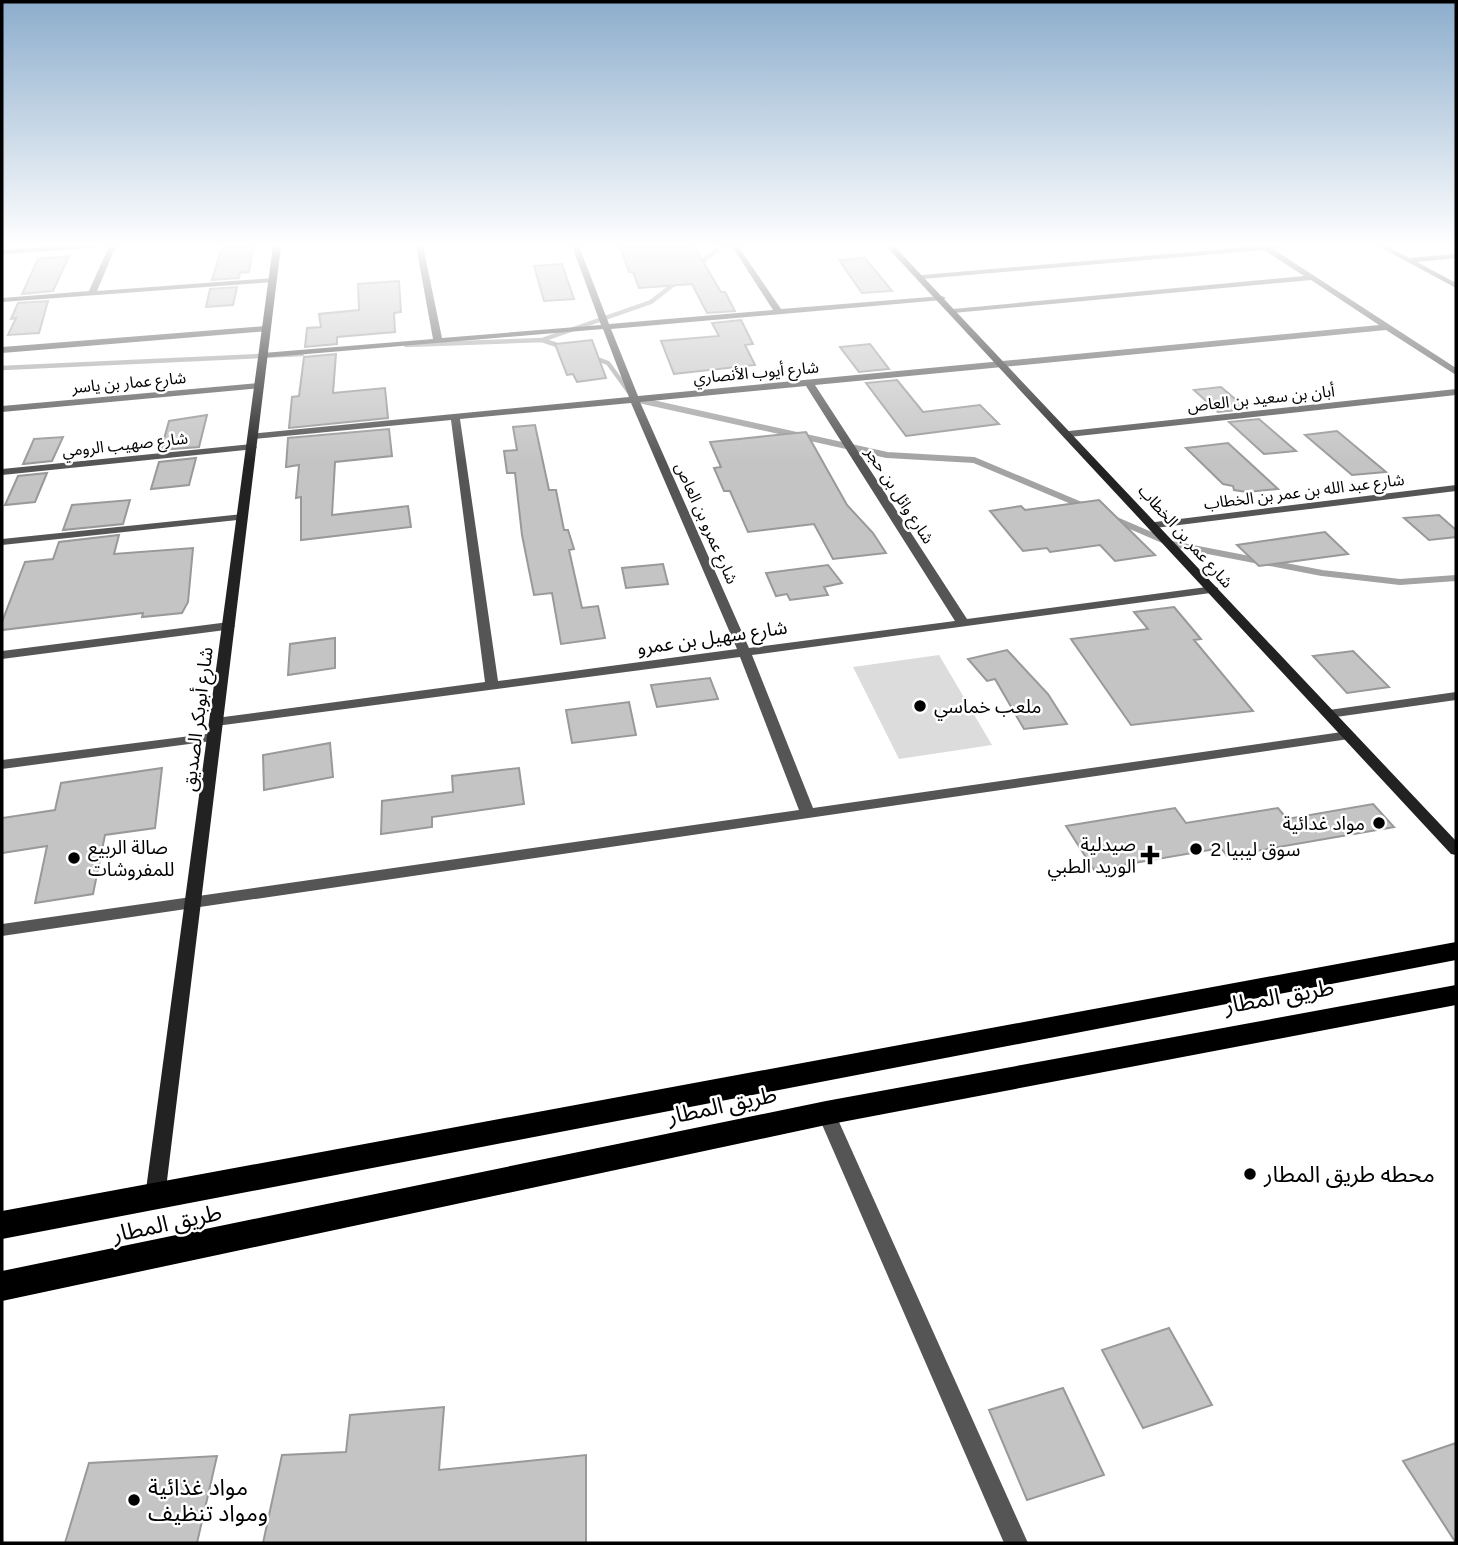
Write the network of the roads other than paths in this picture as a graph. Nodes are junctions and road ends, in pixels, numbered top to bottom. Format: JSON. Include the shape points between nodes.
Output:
{"nodes":[{"id":1,"x":267,"y":318,"type":"edge"},
{"id":2,"x":433,"y":318,"type":"edge"},
{"id":3,"x":605,"y":318,"type":"edge"},
{"id":4,"x":698,"y":318,"type":"edge"},
{"id":5,"x":960,"y":318,"type":"edge"},
{"id":6,"x":1374,"y":318,"type":"edge"},
{"id":7,"x":608,"y":326,"type":"junction"},
{"id":8,"x":1388,"y":327,"type":"junction"},
{"id":9,"x":265,"y":329,"type":"junction"},
{"id":10,"x":438,"y":341,"type":"junction"},
{"id":11,"x":2,"y":350,"type":"edge"},
{"id":12,"x":263,"y":356,"type":"junction"},
{"id":13,"x":1003,"y":365,"type":"junction"},
{"id":14,"x":1456,"y":372,"type":"edge"},
{"id":15,"x":809,"y":383,"type":"junction"},
{"id":16,"x":259,"y":386,"type":"junction"},
{"id":17,"x":1456,"y":392,"type":"edge"},
{"id":18,"x":634,"y":400,"type":"junction"},
{"id":19,"x":2,"y":409,"type":"edge"},
{"id":20,"x":455,"y":417,"type":"junction"},
{"id":21,"x":1069,"y":434,"type":"junction"},
{"id":22,"x":252,"y":442,"type":"junction"},
{"id":23,"x":2,"y":472,"type":"edge"},
{"id":24,"x":1456,"y":488,"type":"edge"},
{"id":25,"x":243,"y":517,"type":"junction"},
{"id":26,"x":1156,"y":525,"type":"junction"},
{"id":27,"x":3,"y":545,"type":"edge"},
{"id":28,"x":1214,"y":590,"type":"junction"},
{"id":29,"x":963,"y":623,"type":"junction"},
{"id":30,"x":229,"y":626,"type":"junction"},
{"id":31,"x":745,"y":653,"type":"junction"},
{"id":32,"x":2,"y":655,"type":"edge"},
{"id":33,"x":492,"y":686,"type":"junction"},
{"id":34,"x":1456,"y":696,"type":"edge"},
{"id":35,"x":1329,"y":714,"type":"junction"},
{"id":36,"x":215,"y":730,"type":"junction"},
{"id":37,"x":1349,"y":735,"type":"junction"},
{"id":38,"x":2,"y":765,"type":"edge"},
{"id":39,"x":808,"y":813,"type":"junction"},
{"id":40,"x":1456,"y":850,"type":"edge"},
{"id":41,"x":193,"y":902,"type":"junction"},
{"id":42,"x":2,"y":930,"type":"edge"},
{"id":43,"x":1456,"y":951,"type":"edge"},
{"id":44,"x":1456,"y":995,"type":"edge"},
{"id":45,"x":826,"y":1113,"type":"junction"},
{"id":46,"x":155,"y":1197,"type":"junction"},
{"id":47,"x":2,"y":1225,"type":"edge"},
{"id":48,"x":2,"y":1286,"type":"edge"},
{"id":49,"x":1016,"y":1543,"type":"edge"}],
"edges":[{"from":1,"to":9,"type":"street","name":"شارع أبوبكر الصديق"},
{"from":2,"to":10,"type":"street"},
{"from":3,"to":7,"type":"street","name":"شارع عمرو بن العاص"},
{"from":4,"to":7,"type":"street"},
{"from":5,"to":13,"type":"street","name":"شارع عمر بن الخطاب"},
{"from":6,"to":8,"type":"street"},
{"from":7,"to":10,"type":"street"},
{"from":7,"to":18,"type":"street","name":"شارع عمرو بن العاص"},
{"from":8,"to":13,"type":"street","name":"شارع أيوب الأنصاري"},
{"from":8,"to":14,"type":"street"},
{"from":9,"to":11,"type":"street"},
{"from":9,"to":12,"type":"street","name":"شارع أبوبكر الصديق"},
{"from":10,"to":12,"type":"street"},
{"from":12,"to":16,"type":"street","name":"شارع أبوبكر الصديق"},
{"from":13,"to":15,"type":"street","name":"شارع أيوب الأنصاري"},
{"from":13,"to":21,"type":"street","name":"شارع عمر بن الخطاب"},
{"from":15,"to":18,"type":"street","name":"شارع أيوب الأنصاري"},
{"from":15,"to":29,"type":"street","name":"شارع وائل بن حجر"},
{"from":16,"to":19,"type":"street","name":"شارع عمار بن ياسر"},
{"from":16,"to":22,"type":"street","name":"شارع أبوبكر الصديق"},
{"from":17,"to":21,"type":"street","name":"أبان بن سعيد بن العاص"},
{"from":18,"to":20,"type":"street","name":"شارع أيوب الأنصاري"},
{"from":18,"to":31,"type":"street","name":"شارع عمرو بن العاص"},
{"from":20,"to":22,"type":"street","name":"شارع أيوب الأنصاري"},
{"from":20,"to":33,"type":"street"},
{"from":21,"to":26,"type":"street","name":"شارع عمر بن الخطاب"},
{"from":22,"to":23,"type":"street","name":"شارع صهيب الرومي"},
{"from":22,"to":25,"type":"street","name":"شارع أبوبكر الصديق"},
{"from":24,"to":26,"type":"street","name":"شارع عبد الله بن عمر بن الخطاب"},
{"from":25,"to":27,"type":"street"},
{"from":25,"to":30,"type":"street","name":"شارع أبوبكر الصديق"},
{"from":26,"to":28,"type":"street","name":"شارع عمر بن الخطاب"},
{"from":28,"to":29,"type":"street","name":"شارع سهيل بن عمرو"},
{"from":28,"to":35,"type":"street","name":"شارع عمر بن الخطاب"},
{"from":29,"to":31,"type":"street","name":"شارع سهيل بن عمرو"},
{"from":30,"to":32,"type":"street"},
{"from":30,"to":36,"type":"street","name":"شارع أبوبكر الصديق"},
{"from":31,"to":33,"type":"street","name":"شارع سهيل بن عمرو"},
{"from":31,"to":39,"type":"street","name":"شارع عمرو بن العاص"},
{"from":33,"to":36,"type":"street","name":"شارع سهيل بن عمرو"},
{"from":34,"to":35,"type":"street"},
{"from":35,"to":37,"type":"street","name":"شارع عمر بن الخطاب"},
{"from":36,"to":38,"type":"street","name":"شارع سهيل بن عمرو"},
{"from":36,"to":41,"type":"street","name":"شارع أبوبكر الصديق"},
{"from":37,"to":39,"type":"street"},
{"from":37,"to":40,"type":"street","name":"شارع عمر بن الخطاب"},
{"from":39,"to":41,"type":"street"},
{"from":41,"to":42,"type":"street"},
{"from":41,"to":46,"type":"street","name":"شارع أبوبكر الصديق"},
{"from":43,"to":46,"type":"highway","name":"طريق المطار"},
{"from":44,"to":45,"type":"highway","name":"طريق المطار"},
{"from":45,"to":48,"type":"highway","name":"طريق المطار"},
{"from":45,"to":49,"type":"street"},
{"from":46,"to":47,"type":"highway","name":"طريق المطار"}]}
